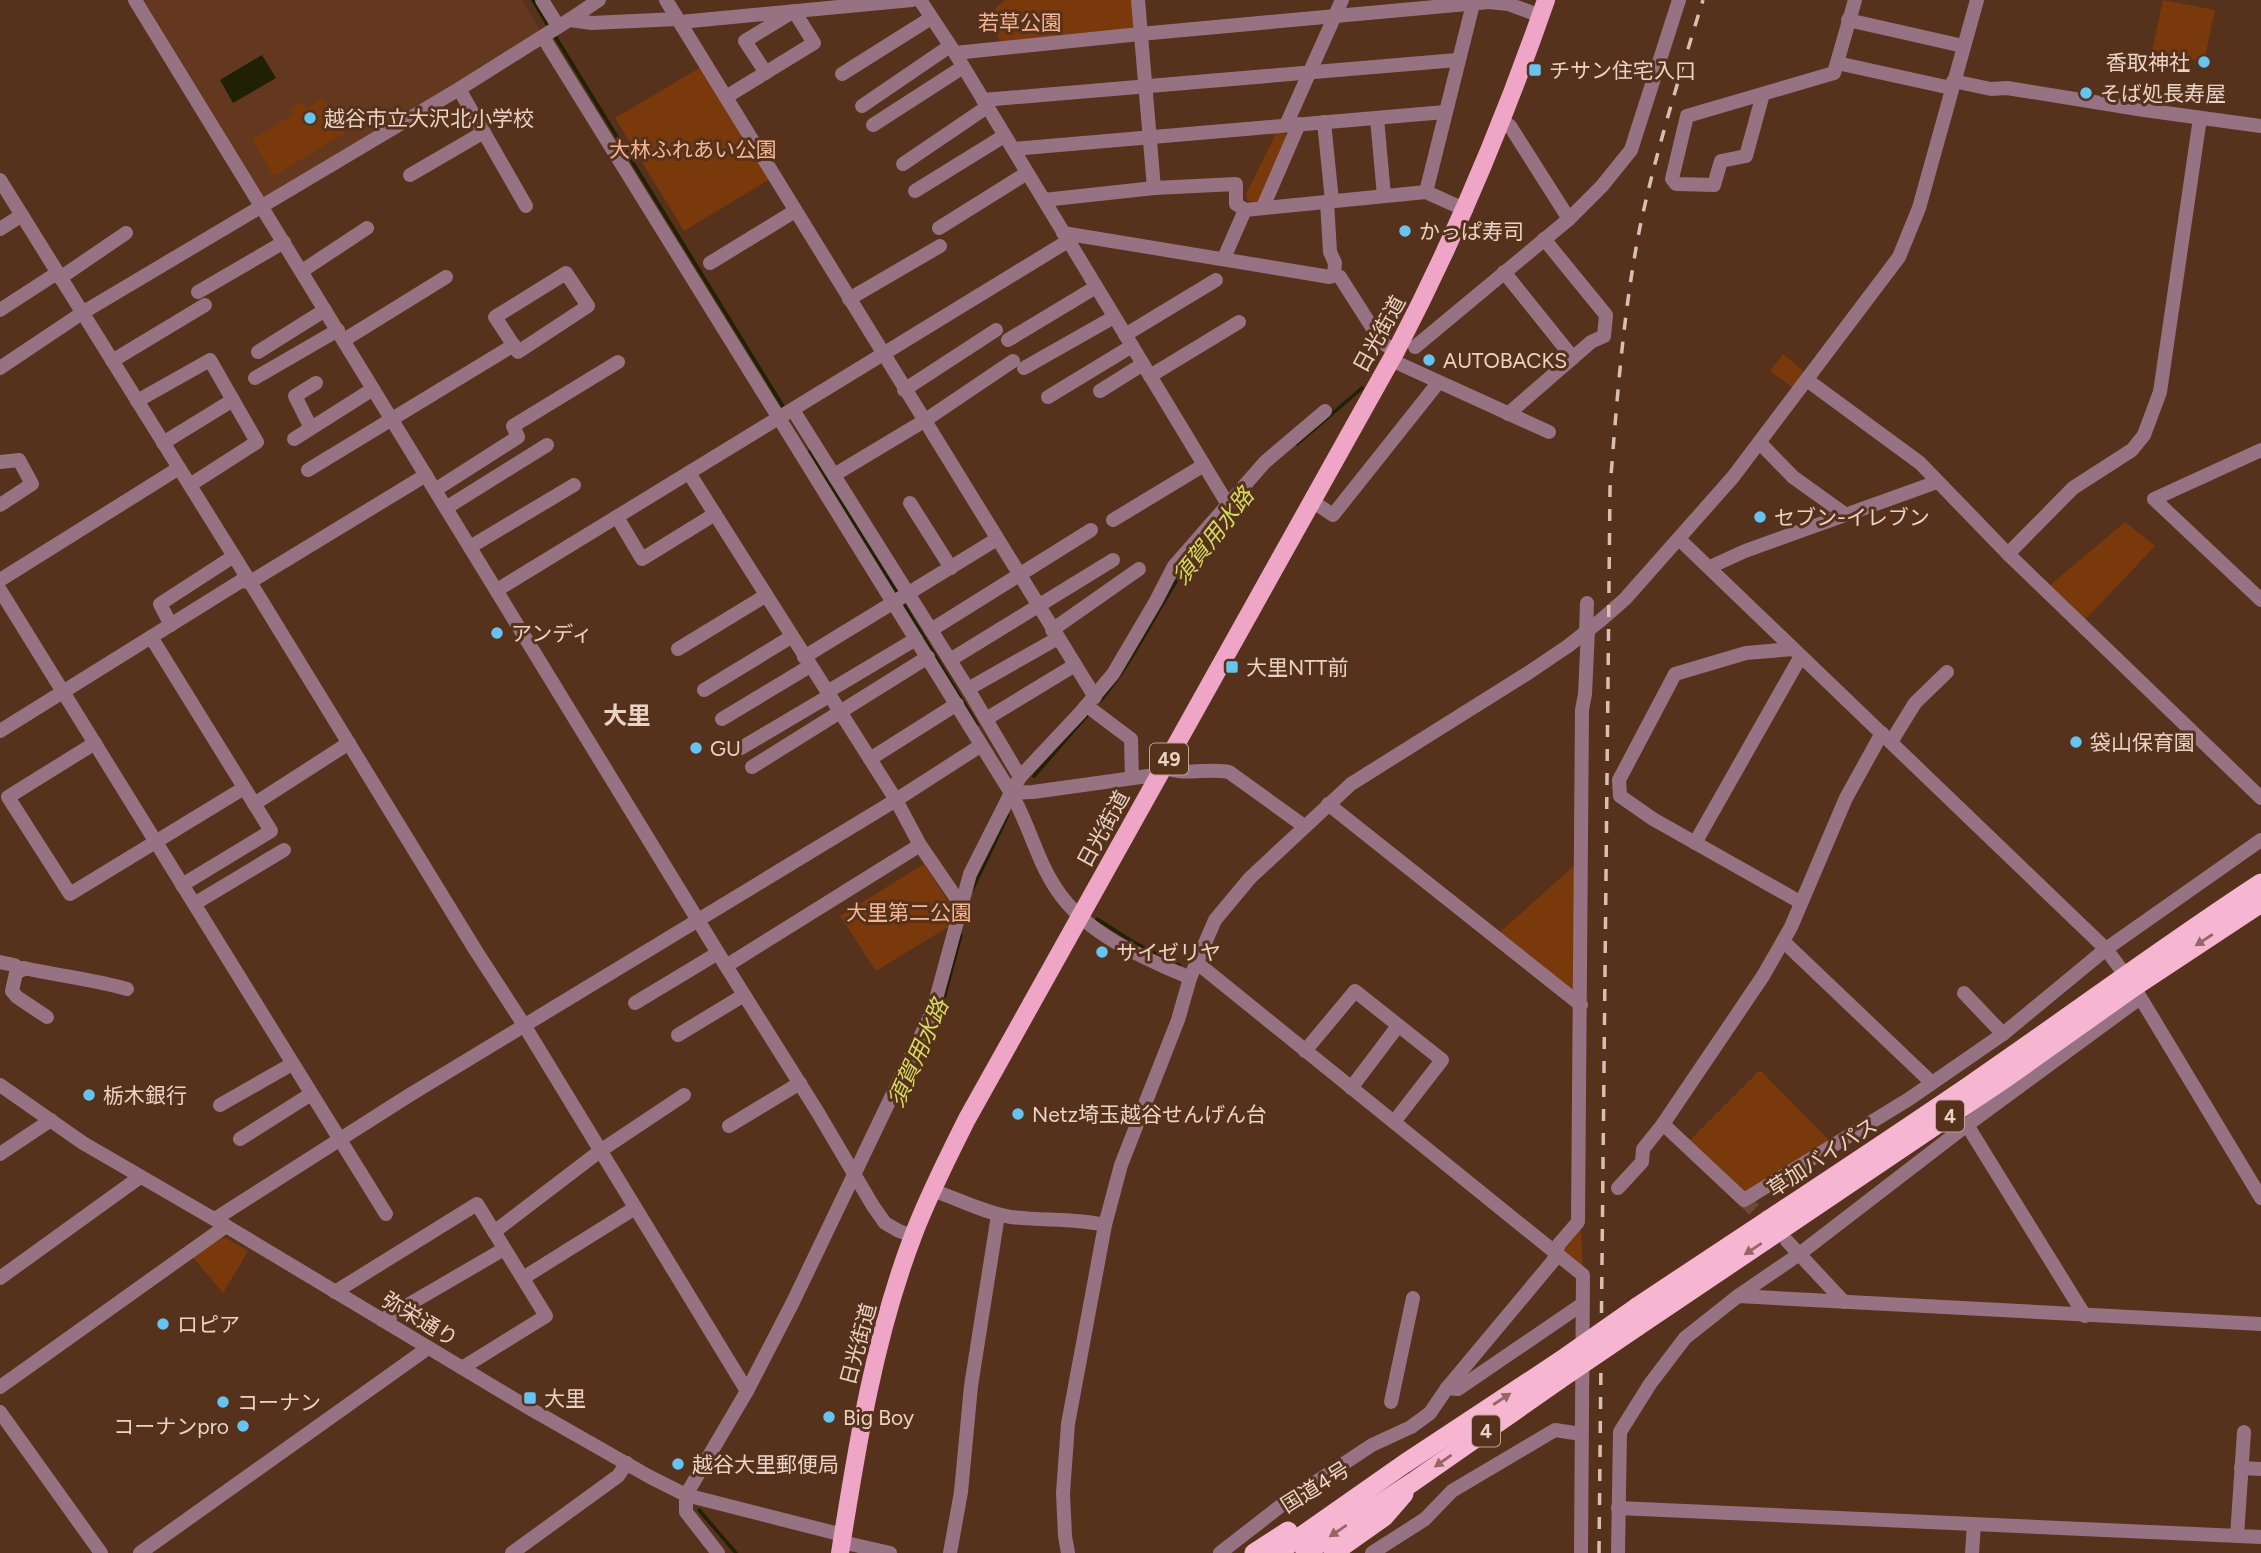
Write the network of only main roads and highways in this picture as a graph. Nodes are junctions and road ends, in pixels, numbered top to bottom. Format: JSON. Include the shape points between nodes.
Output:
{"nodes":[{"id":1,"x":1544,"y":8,"type":"edge"},
{"id":2,"x":2261,"y":883,"type":"edge"},
{"id":3,"x":2261,"y":903,"type":"edge"},
{"id":4,"x":2133,"y":987,"type":"junction"},
{"id":5,"x":1560,"y":1370,"type":"junction"},
{"id":6,"x":1404,"y":1464,"type":"junction"},
{"id":7,"x":1413,"y":1482,"type":"junction"},
{"id":8,"x":841,"y":1543,"type":"edge"},
{"id":9,"x":1254,"y":1553,"type":"edge"},
{"id":10,"x":1278,"y":1553,"type":"edge"},
{"id":11,"x":1305,"y":1553,"type":"edge"},
{"id":12,"x":1333,"y":1553,"type":"edge"}],
"edges":[{"from":1,"to":8,"type":"main road","name":"日光街道","number":"49","via":[[1466,210],[1393,356],[967,1119],[932,1190],[913,1236],[874,1367]]},
{"from":2,"to":4,"type":"highway","name":"草加バイパス","number":"4","via":[[2182,934]]},
{"from":3,"to":4,"type":"highway","name":"草加バイパス","number":"4","one_way":true},
{"from":4,"to":5,"type":"highway","name":"草加バイパス","number":"4","one_way":true,"bridge":true,"via":[[1637,1327]]},
{"from":4,"to":5,"type":"highway","name":"草加バイパス","number":"4","bridge":true,"via":[[1637,1307]]},
{"from":6,"to":5,"type":"highway","name":"草加バイパス","number":"4","one_way":true},
{"from":5,"to":7,"type":"highway","name":"草加バイパス","number":"4","one_way":true},
{"from":6,"to":9,"type":"highway","name":"国道4号","number":"4","via":[[1352,1489]]},
{"from":6,"to":10,"type":"highway","number":"4"},
{"from":7,"to":11,"type":"highway","number":"4","one_way":true},
{"from":7,"to":12,"type":"highway","number":"4","via":[[1384,1517]]}]}
